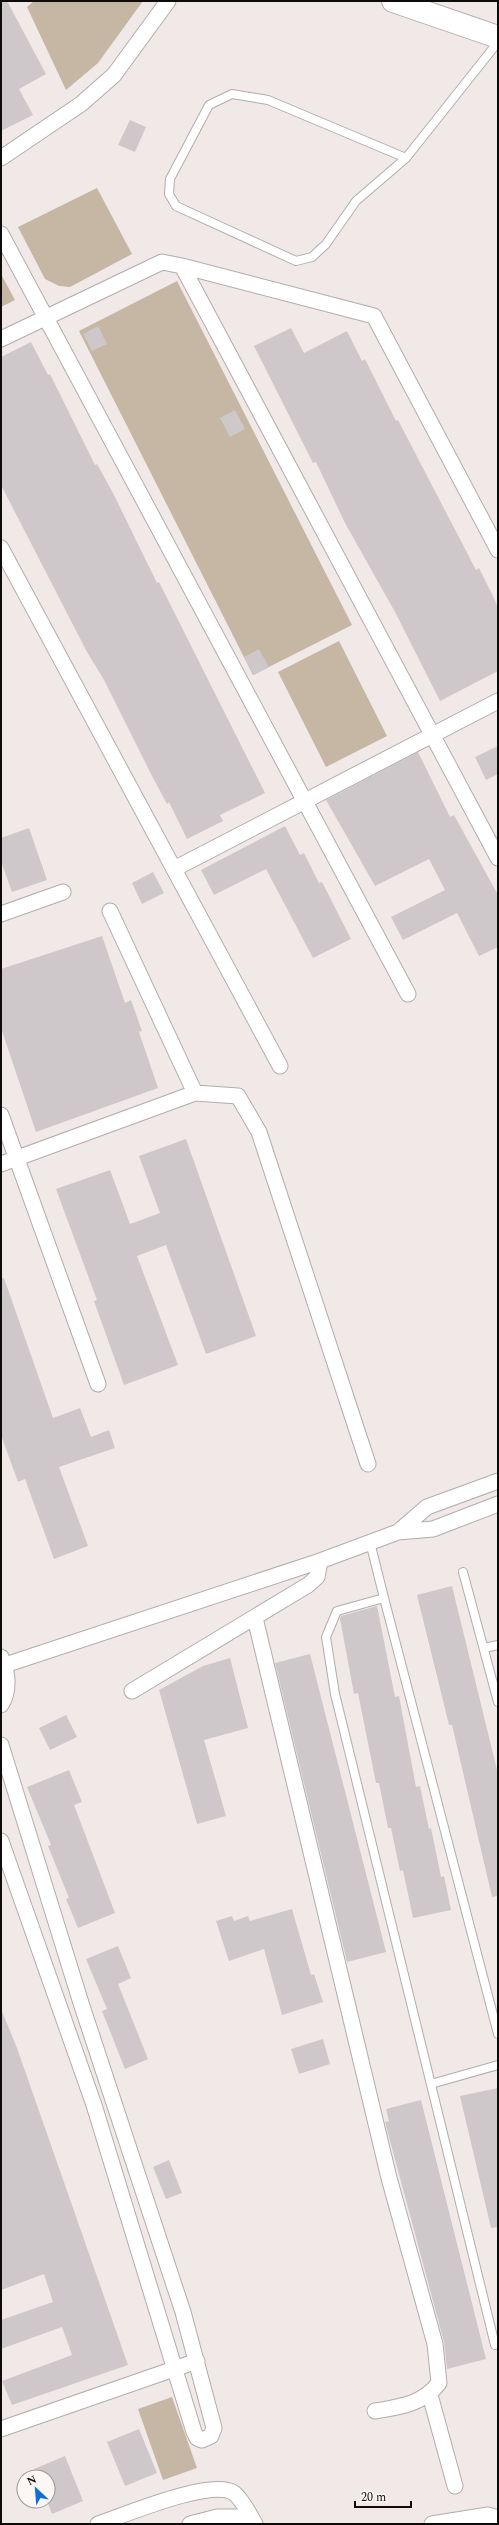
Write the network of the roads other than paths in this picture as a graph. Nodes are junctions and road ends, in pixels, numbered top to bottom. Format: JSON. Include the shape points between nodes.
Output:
{"nodes":[{"id":1,"x":168,"y":1,"type":"edge"},
{"id":2,"x":393,"y":1,"type":"edge"},
{"id":3,"x":498,"y":36,"type":"edge"},
{"id":4,"x":498,"y":42,"type":"edge"},
{"id":5,"x":1,"y":158,"type":"edge"},
{"id":6,"x":406,"y":158,"type":"junction"},
{"id":7,"x":1,"y":234,"type":"edge"},
{"id":8,"x":182,"y":266,"type":"junction"},
{"id":9,"x":46,"y":318,"type":"junction"},
{"id":10,"x":1,"y":339,"type":"edge"},
{"id":11,"x":1,"y":548,"type":"edge"},
{"id":12,"x":498,"y":550,"type":"edge"},
{"id":13,"x":498,"y":702,"type":"edge"},
{"id":14,"x":433,"y":735,"type":"junction"},
{"id":15,"x":303,"y":802,"type":"junction"},
{"id":16,"x":498,"y":858,"type":"edge"},
{"id":17,"x":174,"y":869,"type":"junction"},
{"id":18,"x":63,"y":892,"type":"dead end"},
{"id":19,"x":110,"y":911,"type":"dead end"},
{"id":20,"x":1,"y":914,"type":"edge"},
{"id":21,"x":408,"y":994,"type":"dead end"},
{"id":22,"x":280,"y":1066,"type":"dead end"},
{"id":23,"x":195,"y":1094,"type":"junction"},
{"id":24,"x":1,"y":1115,"type":"edge"},
{"id":25,"x":16,"y":1159,"type":"junction"},
{"id":26,"x":1,"y":1164,"type":"edge"},
{"id":27,"x":98,"y":1384,"type":"dead end"},
{"id":28,"x":368,"y":1464,"type":"dead end"},
{"id":29,"x":498,"y":1481,"type":"edge"},
{"id":30,"x":498,"y":1504,"type":"edge"},
{"id":31,"x":398,"y":1532,"type":"junction"},
{"id":32,"x":370,"y":1542,"type":"junction"},
{"id":33,"x":320,"y":1561,"type":"junction"},
{"id":34,"x":463,"y":1572,"type":"dead end"},
{"id":35,"x":384,"y":1598,"type":"junction"},
{"id":36,"x":255,"y":1618,"type":"junction"},
{"id":37,"x":498,"y":1645,"type":"edge"},
{"id":38,"x":484,"y":1648,"type":"junction"},
{"id":39,"x":3,"y":1661,"type":"edge"},
{"id":40,"x":132,"y":1691,"type":"dead end"},
{"id":41,"x":498,"y":1702,"type":"edge"},
{"id":42,"x":1,"y":1705,"type":"edge"},
{"id":43,"x":1,"y":1745,"type":"edge"},
{"id":44,"x":1,"y":1840,"type":"edge"},
{"id":45,"x":6,"y":1875,"type":"edge"},
{"id":46,"x":498,"y":2034,"type":"edge"},
{"id":47,"x":498,"y":2065,"type":"edge"},
{"id":48,"x":431,"y":2084,"type":"junction"},
{"id":49,"x":495,"y":2345,"type":"dead end"},
{"id":50,"x":197,"y":2361,"type":"junction"},
{"id":51,"x":175,"y":2370,"type":"junction"},
{"id":52,"x":430,"y":2395,"type":"junction"},
{"id":53,"x":375,"y":2411,"type":"dead end"},
{"id":54,"x":1,"y":2429,"type":"edge"},
{"id":55,"x":455,"y":2486,"type":"dead end"},
{"id":56,"x":498,"y":2518,"type":"edge"},
{"id":57,"x":253,"y":2520,"type":"edge"},
{"id":58,"x":98,"y":2524,"type":"edge"},
{"id":59,"x":190,"y":2524,"type":"edge"},
{"id":60,"x":432,"y":2524,"type":"edge"}],
"edges":[{"from":1,"to":5,"type":"street","via":[[114,75],[81,104]]},
{"from":2,"to":3,"type":"main road"},
{"from":4,"to":6,"type":"lane"},
{"from":6,"to":6,"type":"lane","via":[[356,201],[326,244],[312,257],[296,261],[176,206],[169,194],[170,179],[209,105],[232,94],[268,100]]},
{"from":7,"to":9,"type":"street"},
{"from":8,"to":9,"type":"street","via":[[162,262]]},
{"from":8,"to":12,"type":"street","via":[[374,316]]},
{"from":8,"to":14,"type":"street"},
{"from":9,"to":10,"type":"street"},
{"from":9,"to":15,"type":"street"},
{"from":11,"to":17,"type":"street"},
{"from":13,"to":14,"type":"street"},
{"from":14,"to":15,"type":"street"},
{"from":14,"to":16,"type":"street"},
{"from":15,"to":17,"type":"street"},
{"from":15,"to":21,"type":"street"},
{"from":17,"to":22,"type":"street"},
{"from":18,"to":20,"type":"street"},
{"from":19,"to":23,"type":"street"},
{"from":23,"to":25,"type":"street"},
{"from":23,"to":28,"type":"street","via":[[238,1096],[259,1132]]},
{"from":24,"to":25,"type":"street"},
{"from":25,"to":26,"type":"street"},
{"from":25,"to":27,"type":"street"},
{"from":29,"to":31,"type":"street","via":[[427,1507]]},
{"from":30,"to":31,"type":"street","via":[[433,1529]]},
{"from":31,"to":32,"type":"street"},
{"from":32,"to":33,"type":"street"},
{"from":32,"to":35,"type":"lane"},
{"from":33,"to":36,"type":"street","via":[[317,1577],[308,1586]]},
{"from":33,"to":39,"type":"street"},
{"from":34,"to":38,"type":"lane"},
{"from":35,"to":46,"type":"lane"},
{"from":35,"to":48,"type":"lane","via":[[337,1611],[326,1637],[335,1694]]},
{"from":36,"to":40,"type":"street"},
{"from":36,"to":52,"type":"street","via":[[389,2178],[435,2344],[439,2383]]},
{"from":37,"to":38,"type":"lane"},
{"from":38,"to":41,"type":"lane"},
{"from":39,"to":42,"type":"street","via":[[7,1684]]},
{"from":43,"to":50,"type":"street"},
{"from":44,"to":45,"type":"street"},
{"from":45,"to":51,"type":"street","via":[[61,2005]]},
{"from":47,"to":48,"type":"lane"},
{"from":48,"to":49,"type":"lane"},
{"from":50,"to":51,"type":"street"},
{"from":50,"to":51,"type":"street","via":[[214,2428],[211,2436],[202,2440],[197,2438],[194,2432]]},
{"from":51,"to":54,"type":"street"},
{"from":52,"to":53,"type":"street","via":[[405,2406]]},
{"from":52,"to":55,"type":"street"},
{"from":56,"to":60,"type":"street","via":[[488,2515]]},
{"from":57,"to":58,"type":"street","via":[[235,2494],[223,2489],[209,2489]]},
{"from":57,"to":59,"type":"street","via":[[217,2517]]}]}
